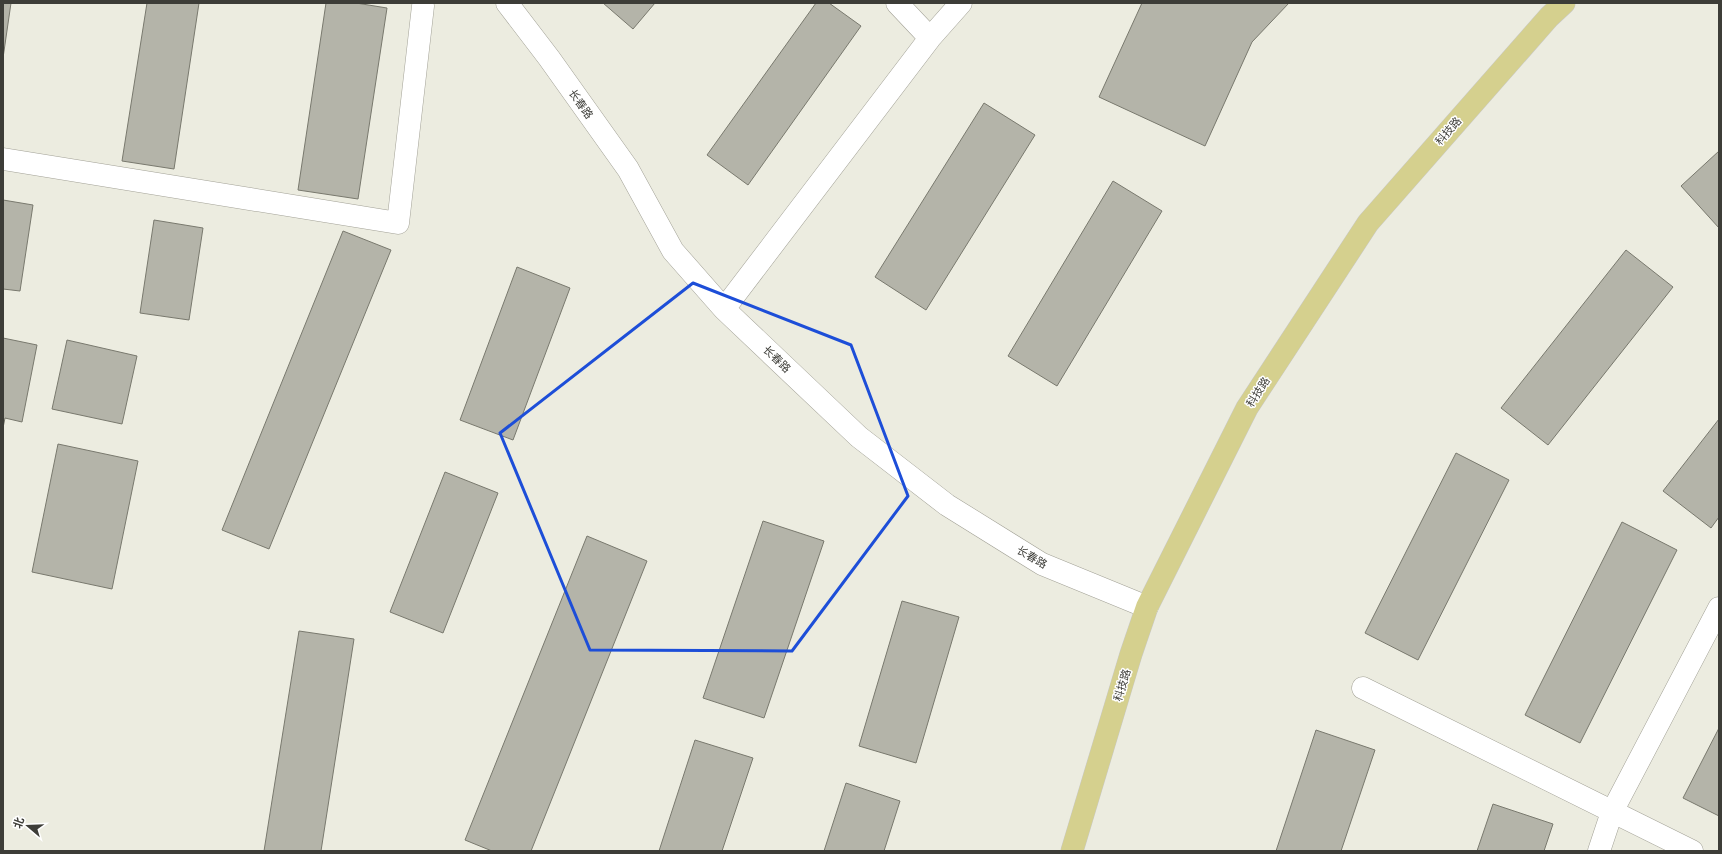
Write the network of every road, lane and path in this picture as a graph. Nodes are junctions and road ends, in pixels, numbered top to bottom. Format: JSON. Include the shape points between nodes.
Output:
{"nodes":[{"id":1,"x":507,"y":3,"type":"edge"},
{"id":2,"x":897,"y":3,"type":"edge"},
{"id":3,"x":961,"y":3,"type":"edge"},
{"id":4,"x":1564,"y":3,"type":"edge"},
{"id":5,"x":423,"y":6,"type":"dead end"},
{"id":6,"x":930,"y":38,"type":"junction"},
{"id":7,"x":3,"y":159,"type":"edge"},
{"id":8,"x":724,"y":309,"type":"junction"},
{"id":9,"x":1147,"y":607,"type":"junction"},
{"id":10,"x":1719,"y":608,"type":"edge"},
{"id":11,"x":1363,"y":688,"type":"dead end"},
{"id":12,"x":1612,"y":812,"type":"junction"},
{"id":13,"x":1072,"y":851,"type":"edge"},
{"id":14,"x":1600,"y":851,"type":"edge"},
{"id":15,"x":1692,"y":851,"type":"edge"}],
"edges":[{"from":1,"to":8,"type":"street","name":"长春路","via":[[628,169],[673,251]]},
{"from":2,"to":6,"type":"street"},
{"from":3,"to":6,"type":"street"},
{"from":4,"to":9,"type":"main road","name":"科技路","via":[[1368,223],[1247,408]]},
{"from":5,"to":7,"type":"street","via":[[398,223]]},
{"from":6,"to":8,"type":"street"},
{"from":8,"to":9,"type":"street","name":"长春路","via":[[859,437],[947,505],[1042,564]]},
{"from":9,"to":13,"type":"main road","name":"科技路"},
{"from":10,"to":12,"type":"street"},
{"from":11,"to":12,"type":"street"},
{"from":12,"to":14,"type":"street"},
{"from":12,"to":15,"type":"street"}]}
